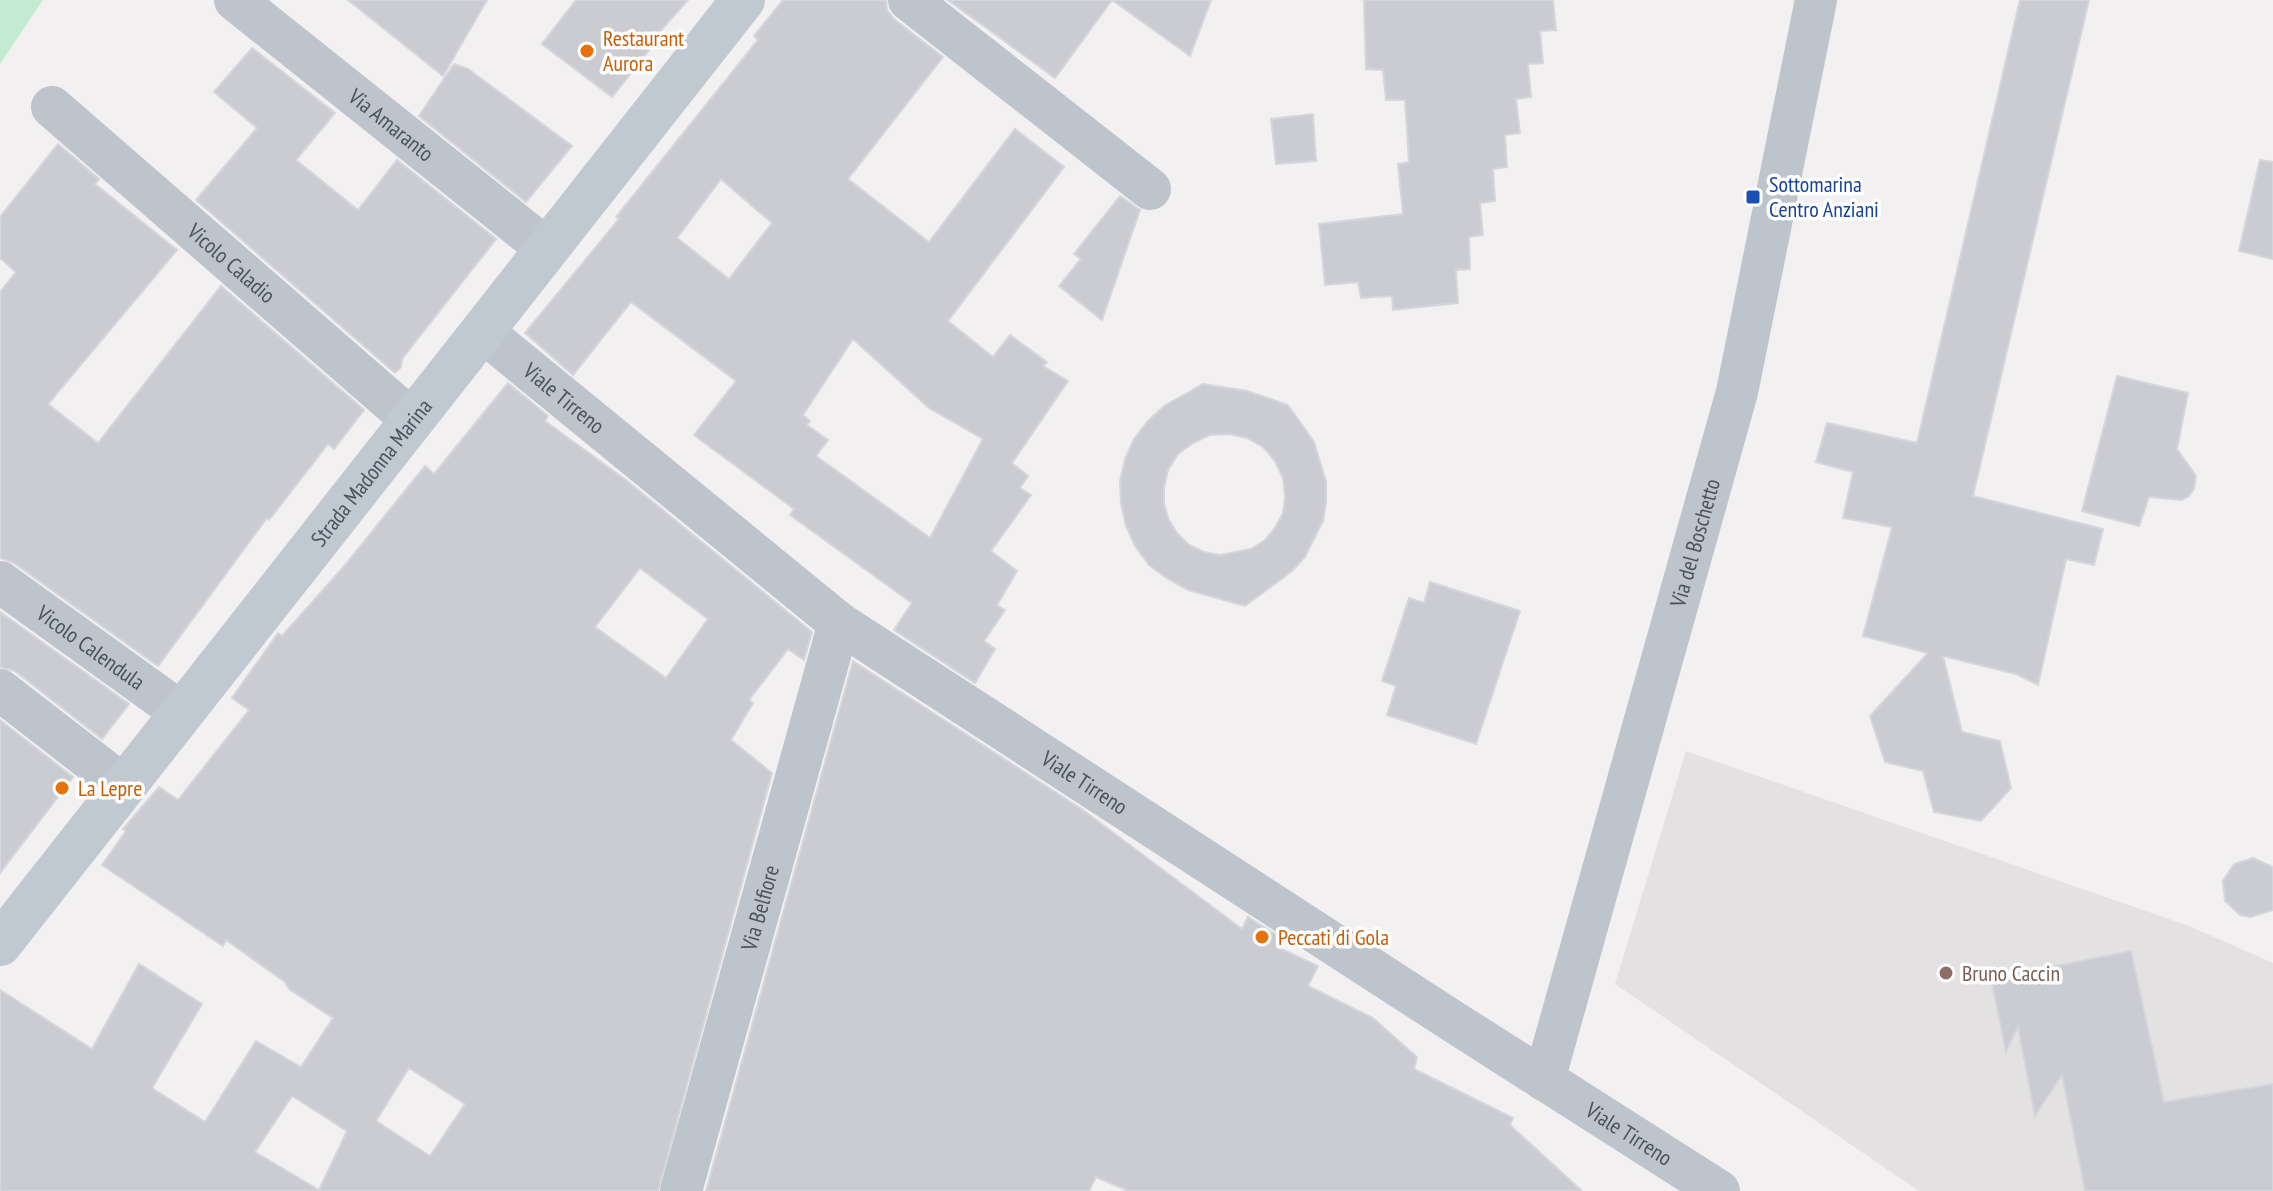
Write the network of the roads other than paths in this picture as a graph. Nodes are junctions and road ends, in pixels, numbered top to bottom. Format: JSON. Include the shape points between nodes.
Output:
{"nodes":[{"id":1,"x":235,"y":0,"type":"edge"},
{"id":2,"x":743,"y":0,"type":"edge"},
{"id":3,"x":909,"y":0,"type":"edge"},
{"id":4,"x":1816,"y":0,"type":"edge"},
{"id":5,"x":52,"y":107,"type":"dead end"},
{"id":6,"x":1150,"y":189,"type":"dead end"},
{"id":7,"x":547,"y":249,"type":"junction"},
{"id":8,"x":482,"y":331,"type":"junction"},
{"id":9,"x":412,"y":420,"type":"junction"},
{"id":10,"x":0,"y":582,"type":"edge"},
{"id":11,"x":839,"y":623,"type":"junction"},
{"id":12,"x":0,"y":690,"type":"edge"},
{"id":13,"x":182,"y":713,"type":"junction"},
{"id":14,"x":124,"y":786,"type":"junction"},
{"id":15,"x":0,"y":944,"type":"edge"},
{"id":16,"x":1544,"y":1080,"type":"junction"},
{"id":17,"x":681,"y":1191,"type":"edge"},
{"id":18,"x":1719,"y":1191,"type":"edge"}],
"edges":[{"from":1,"to":7,"type":"street","name":"Via Amaranto"},
{"from":2,"to":7,"type":"street","name":"Strada Madonna Marina"},
{"from":3,"to":6,"type":"street"},
{"from":4,"to":16,"type":"street","name":"Via del Boschetto","via":[[1737,392]]},
{"from":5,"to":9,"type":"street","name":"Vicolo Caladio"},
{"from":7,"to":8,"type":"street","name":"Strada Madonna Marina"},
{"from":8,"to":9,"type":"street","name":"Strada Madonna Marina"},
{"from":8,"to":11,"type":"street","name":"Viale Tirreno"},
{"from":9,"to":13,"type":"street","name":"Strada Madonna Marina"},
{"from":10,"to":13,"type":"street","name":"Vicolo Calendula"},
{"from":11,"to":16,"type":"street","name":"Viale Tirreno"},
{"from":11,"to":17,"type":"street","name":"Via Belfiore"},
{"from":12,"to":14,"type":"street"},
{"from":13,"to":14,"type":"street","name":"Strada Madonna Marina"},
{"from":14,"to":15,"type":"street","name":"Strada Madonna Marina"},
{"from":16,"to":18,"type":"street","name":"Viale Tirreno"}]}
